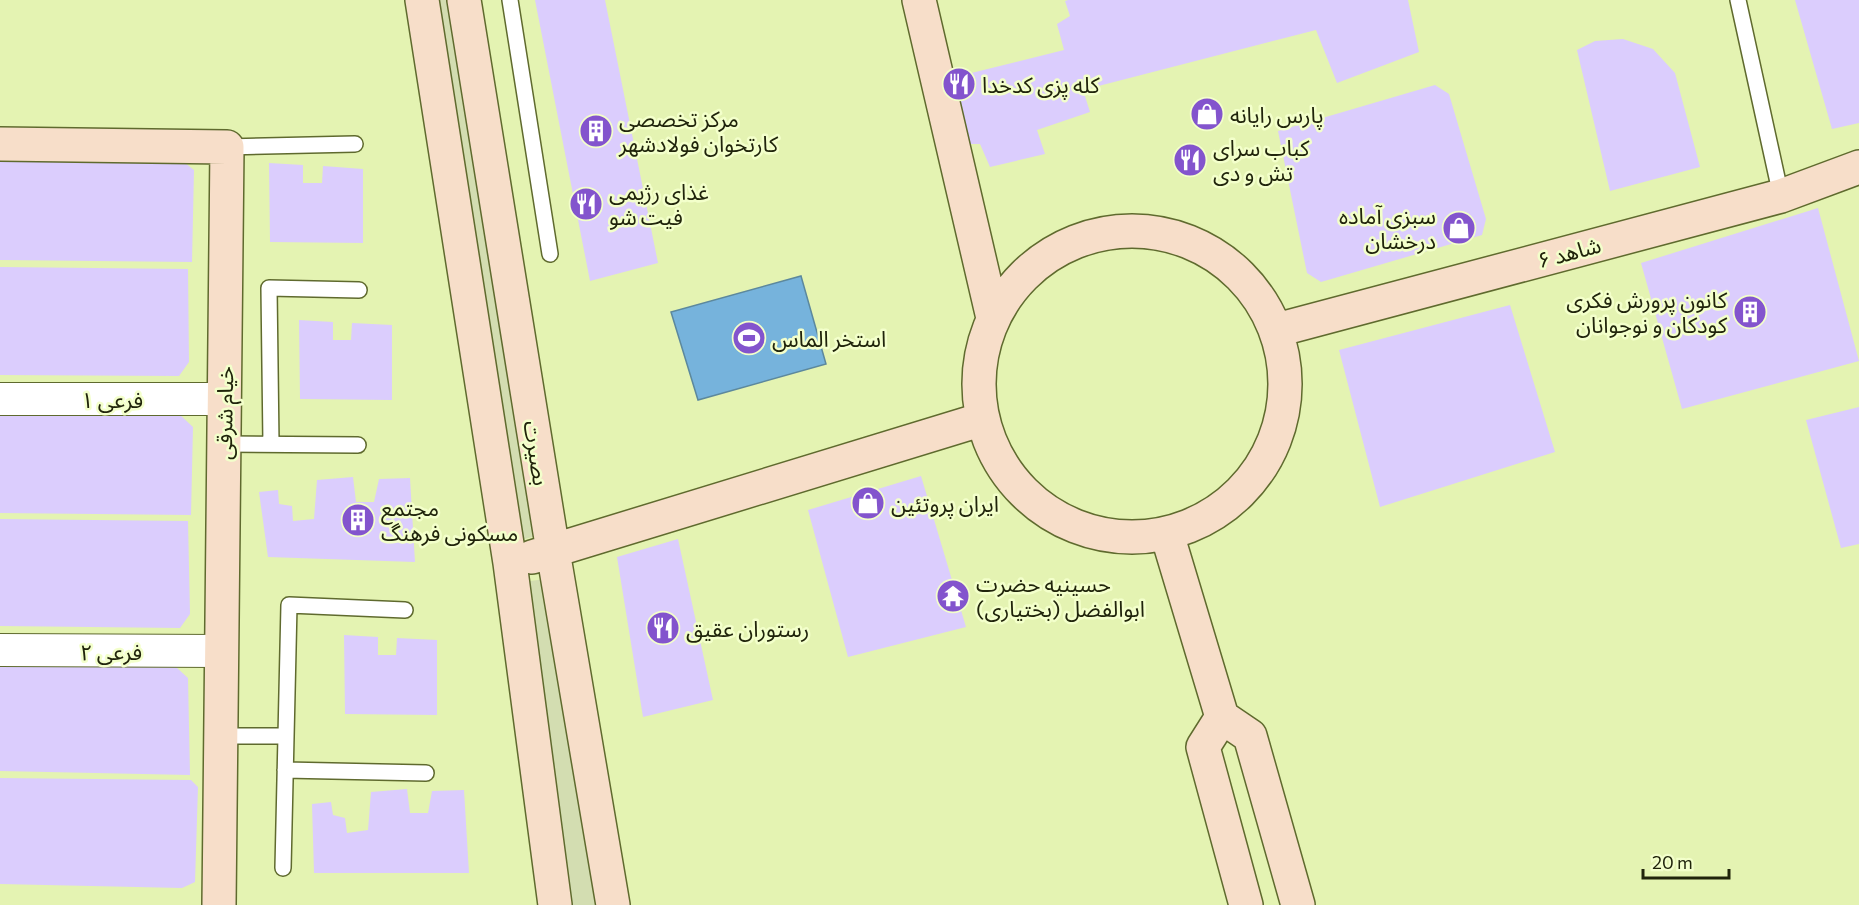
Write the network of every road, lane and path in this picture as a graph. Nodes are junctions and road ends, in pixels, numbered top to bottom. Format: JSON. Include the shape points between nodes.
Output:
{"nodes":[{"id":1,"x":422,"y":0,"type":"edge"},
{"id":2,"x":464,"y":0,"type":"edge"},
{"id":3,"x":510,"y":0,"type":"edge"},
{"id":4,"x":919,"y":0,"type":"edge"},
{"id":5,"x":1738,"y":0,"type":"edge"},
{"id":6,"x":0,"y":144,"type":"edge"},
{"id":7,"x":355,"y":144,"type":"dead end"},
{"id":8,"x":227,"y":147,"type":"junction"},
{"id":9,"x":1859,"y":167,"type":"edge"},
{"id":10,"x":1781,"y":196,"type":"junction"},
{"id":11,"x":550,"y":254,"type":"dead end"},
{"id":12,"x":359,"y":290,"type":"dead end"},
{"id":13,"x":993,"y":318,"type":"junction"},
{"id":14,"x":1277,"y":330,"type":"junction"},
{"id":15,"x":0,"y":399,"type":"edge"},
{"id":16,"x":224,"y":399,"type":"junction"},
{"id":17,"x":982,"y":419,"type":"junction"},
{"id":18,"x":224,"y":444,"type":"junction"},
{"id":19,"x":271,"y":444,"type":"junction"},
{"id":20,"x":358,"y":445,"type":"dead end"},
{"id":21,"x":1167,"y":534,"type":"junction"},
{"id":22,"x":553,"y":551,"type":"junction"},
{"id":23,"x":510,"y":563,"type":"junction"},
{"id":24,"x":405,"y":610,"type":"dead end"},
{"id":25,"x":0,"y":650,"type":"edge"},
{"id":26,"x":222,"y":651,"type":"junction"},
{"id":27,"x":1222,"y":717,"type":"junction"},
{"id":28,"x":220,"y":736,"type":"junction"},
{"id":29,"x":286,"y":736,"type":"junction"},
{"id":30,"x":285,"y":770,"type":"junction"},
{"id":31,"x":426,"y":773,"type":"dead end"},
{"id":32,"x":283,"y":868,"type":"dead end"},
{"id":33,"x":219,"y":905,"type":"edge"},
{"id":34,"x":555,"y":905,"type":"edge"},
{"id":35,"x":613,"y":905,"type":"edge"},
{"id":36,"x":1246,"y":905,"type":"edge"},
{"id":37,"x":1298,"y":905,"type":"edge"}],
"edges":[{"from":1,"to":23,"type":"street","name":"بصیرت"},
{"from":2,"to":22,"type":"street","name":"بصیرت"},
{"from":3,"to":11,"type":"lane"},
{"from":4,"to":13,"type":"street"},
{"from":5,"to":10,"type":"lane"},
{"from":6,"to":8,"type":"street"},
{"from":7,"to":8,"type":"lane"},
{"from":8,"to":16,"type":"street","name":"خیام شرقی"},
{"from":9,"to":10,"type":"street","name":"شاهد ۶"},
{"from":10,"to":14,"type":"street","name":"شاهد ۶"},
{"from":12,"to":19,"type":"lane","via":[[269,288]]},
{"from":13,"to":14,"type":"street","via":[[1023,276],[1065,246],[1113,232],[1165,234],[1213,253],[1251,286]]},
{"from":13,"to":17,"type":"street","via":[[982,350]]},
{"from":14,"to":21,"type":"street","via":[[1287,381],[1279,432],[1255,478],[1217,513]]},
{"from":15,"to":16,"type":"street","name":"فرعی ۱"},
{"from":16,"to":18,"type":"street","name":"خیام شرقی"},
{"from":17,"to":21,"type":"street","via":[[1001,464],[1032,501],[1073,526],[1121,537]]},
{"from":17,"to":22,"type":"street"},
{"from":18,"to":19,"type":"lane"},
{"from":18,"to":26,"type":"street","name":"خیام شرقی"},
{"from":19,"to":20,"type":"lane"},
{"from":21,"to":27,"type":"street"},
{"from":22,"to":23,"type":"street"},
{"from":22,"to":35,"type":"street","name":"بصیرت"},
{"from":23,"to":34,"type":"street","name":"بصیرت"},
{"from":24,"to":29,"type":"lane","via":[[289,605]]},
{"from":25,"to":26,"type":"street","name":"فرعی ۲"},
{"from":26,"to":28,"type":"street","name":"خیام شرقی"},
{"from":27,"to":36,"type":"street","via":[[1203,747]]},
{"from":27,"to":37,"type":"street","via":[[1250,736]]},
{"from":28,"to":29,"type":"lane"},
{"from":28,"to":33,"type":"street","name":"خیام شرقی"},
{"from":29,"to":30,"type":"lane"},
{"from":30,"to":31,"type":"lane"},
{"from":30,"to":32,"type":"lane"}]}
